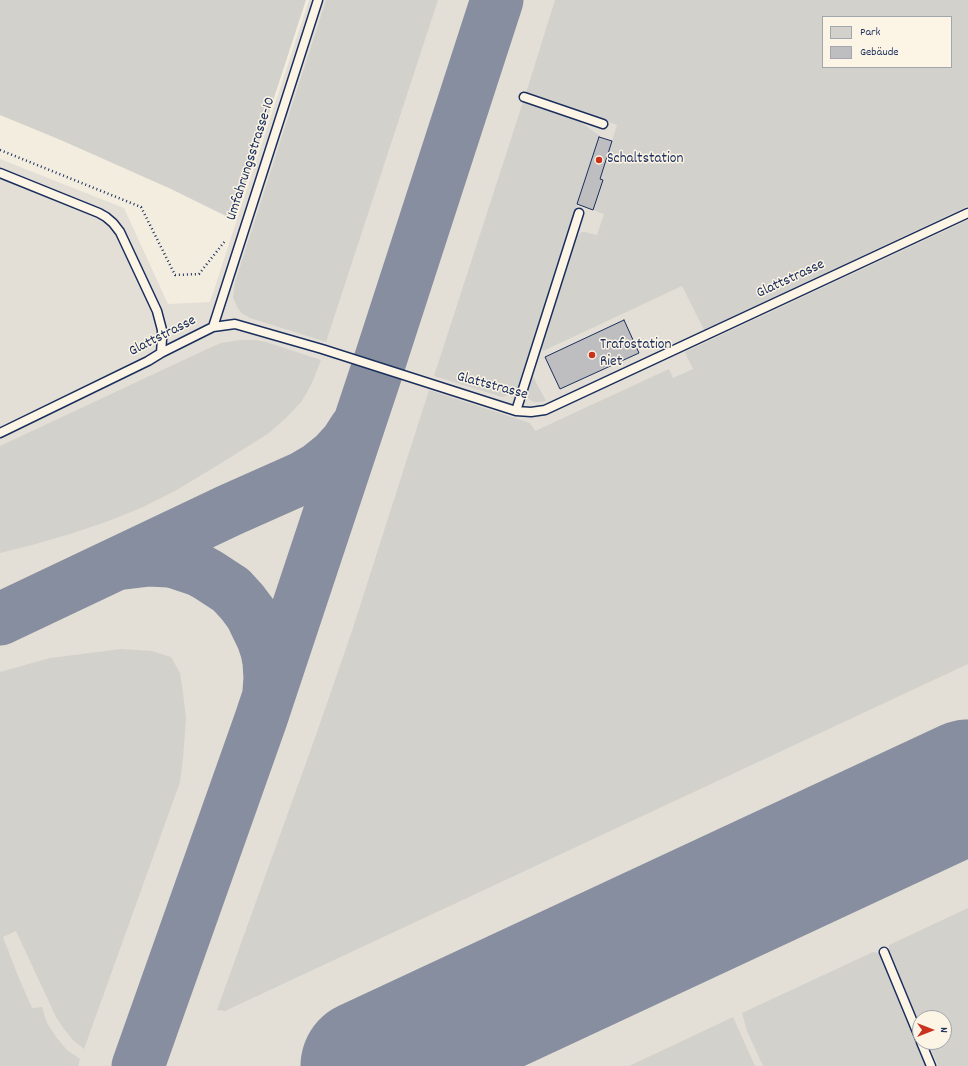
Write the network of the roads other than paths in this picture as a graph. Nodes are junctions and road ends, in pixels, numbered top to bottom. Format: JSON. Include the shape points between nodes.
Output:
{"nodes":[{"id":1,"x":318,"y":0,"type":"edge"},
{"id":2,"x":524,"y":97,"type":"dead end"},
{"id":3,"x":603,"y":124,"type":"dead end"},
{"id":4,"x":0,"y":174,"type":"edge"},
{"id":5,"x":579,"y":213,"type":"dead end"},
{"id":6,"x":968,"y":213,"type":"edge"},
{"id":7,"x":213,"y":327,"type":"junction"},
{"id":8,"x":161,"y":353,"type":"junction"},
{"id":9,"x":516,"y":411,"type":"junction"},
{"id":10,"x":0,"y":433,"type":"edge"},
{"id":11,"x":884,"y":952,"type":"dead end"},
{"id":12,"x":912,"y":1020,"type":"edge"},
{"id":13,"x":925,"y":1050,"type":"edge"},
{"id":14,"x":932,"y":1066,"type":"edge"}],
"edges":[{"from":1,"to":7,"type":"lane","name":"Umfahrungsstrasse-10"},
{"from":2,"to":3,"type":"lane"},
{"from":4,"to":8,"type":"lane","via":[[111,220],[120,232],[158,316],[162,334]]},
{"from":5,"to":9,"type":"lane"},
{"from":6,"to":9,"type":"lane","name":"Glattstrasse","via":[[545,410]]},
{"from":7,"to":8,"type":"lane","name":"Glattstrasse"},
{"from":7,"to":9,"type":"lane","name":"Glattstrasse","via":[[235,324]]},
{"from":8,"to":10,"type":"lane","name":"Glattstrasse"},
{"from":11,"to":12,"type":"lane"},
{"from":13,"to":14,"type":"lane"}]}
